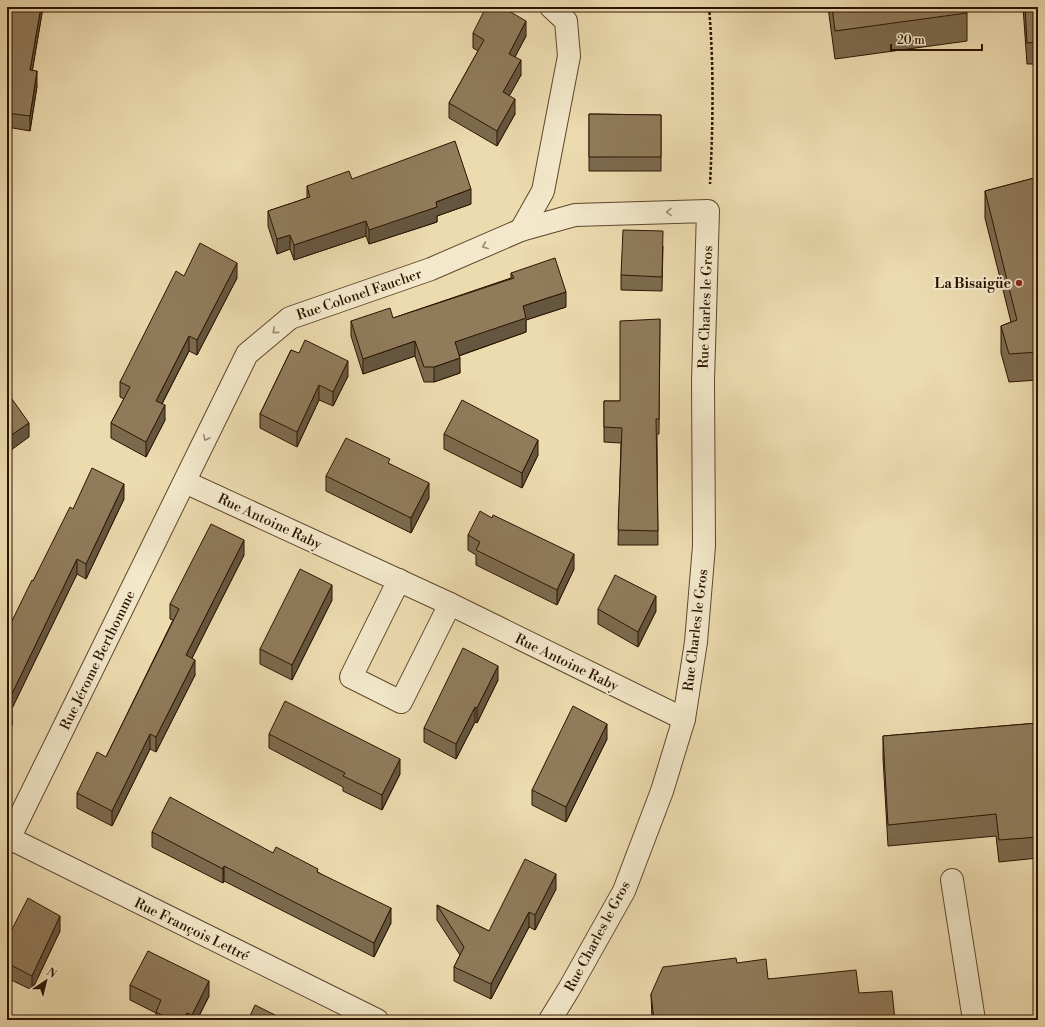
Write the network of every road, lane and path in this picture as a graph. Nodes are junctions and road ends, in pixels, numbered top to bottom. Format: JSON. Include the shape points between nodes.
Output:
{"nodes":[{"id":1,"x":551,"y":7,"type":"edge"},
{"id":2,"x":709,"y":7,"type":"edge"},
{"id":3,"x":708,"y":211,"type":"junction"},
{"id":4,"x":521,"y":230,"type":"junction"},
{"id":5,"x":185,"y":482,"type":"junction"},
{"id":6,"x":399,"y":580,"type":"junction"},
{"id":7,"x":450,"y":604,"type":"junction"},
{"id":8,"x":684,"y":719,"type":"junction"},
{"id":9,"x":8,"y":840,"type":"edge"},
{"id":10,"x":952,"y":880,"type":"dead end"},
{"id":11,"x":377,"y":1020,"type":"edge"},
{"id":12,"x":550,"y":1020,"type":"edge"},
{"id":13,"x":974,"y":1020,"type":"edge"}],
"edges":[{"from":1,"to":4,"type":"street","via":[[566,21],[569,56],[543,191]]},
{"from":2,"to":3,"type":"path","via":[[713,55],[713,112]]},
{"from":3,"to":4,"type":"street","name":"Rue Colonel Faucher","one_way":true,"via":[[575,215]]},
{"from":3,"to":8,"type":"street","name":"Rue Charles le Gros","via":[[703,381],[704,546],[696,642]]},
{"from":4,"to":5,"type":"street","name":"Rue Colonel Faucher","one_way":true,"via":[[431,269],[290,318],[247,354]]},
{"from":5,"to":6,"type":"street","name":"Rue Antoine Raby"},
{"from":5,"to":9,"type":"street","name":"Rue Jérome Berthomme"},
{"from":6,"to":7,"type":"street","name":"Rue Antoine Raby"},
{"from":6,"to":7,"type":"street","via":[[350,677],[401,702]]},
{"from":7,"to":8,"type":"street","name":"Rue Antoine Raby"},
{"from":8,"to":12,"type":"street","name":"Rue Charles le Gros","via":[[662,791],[624,891]]},
{"from":9,"to":11,"type":"street","name":"Rue François Lettré"},
{"from":10,"to":13,"type":"street"}]}
